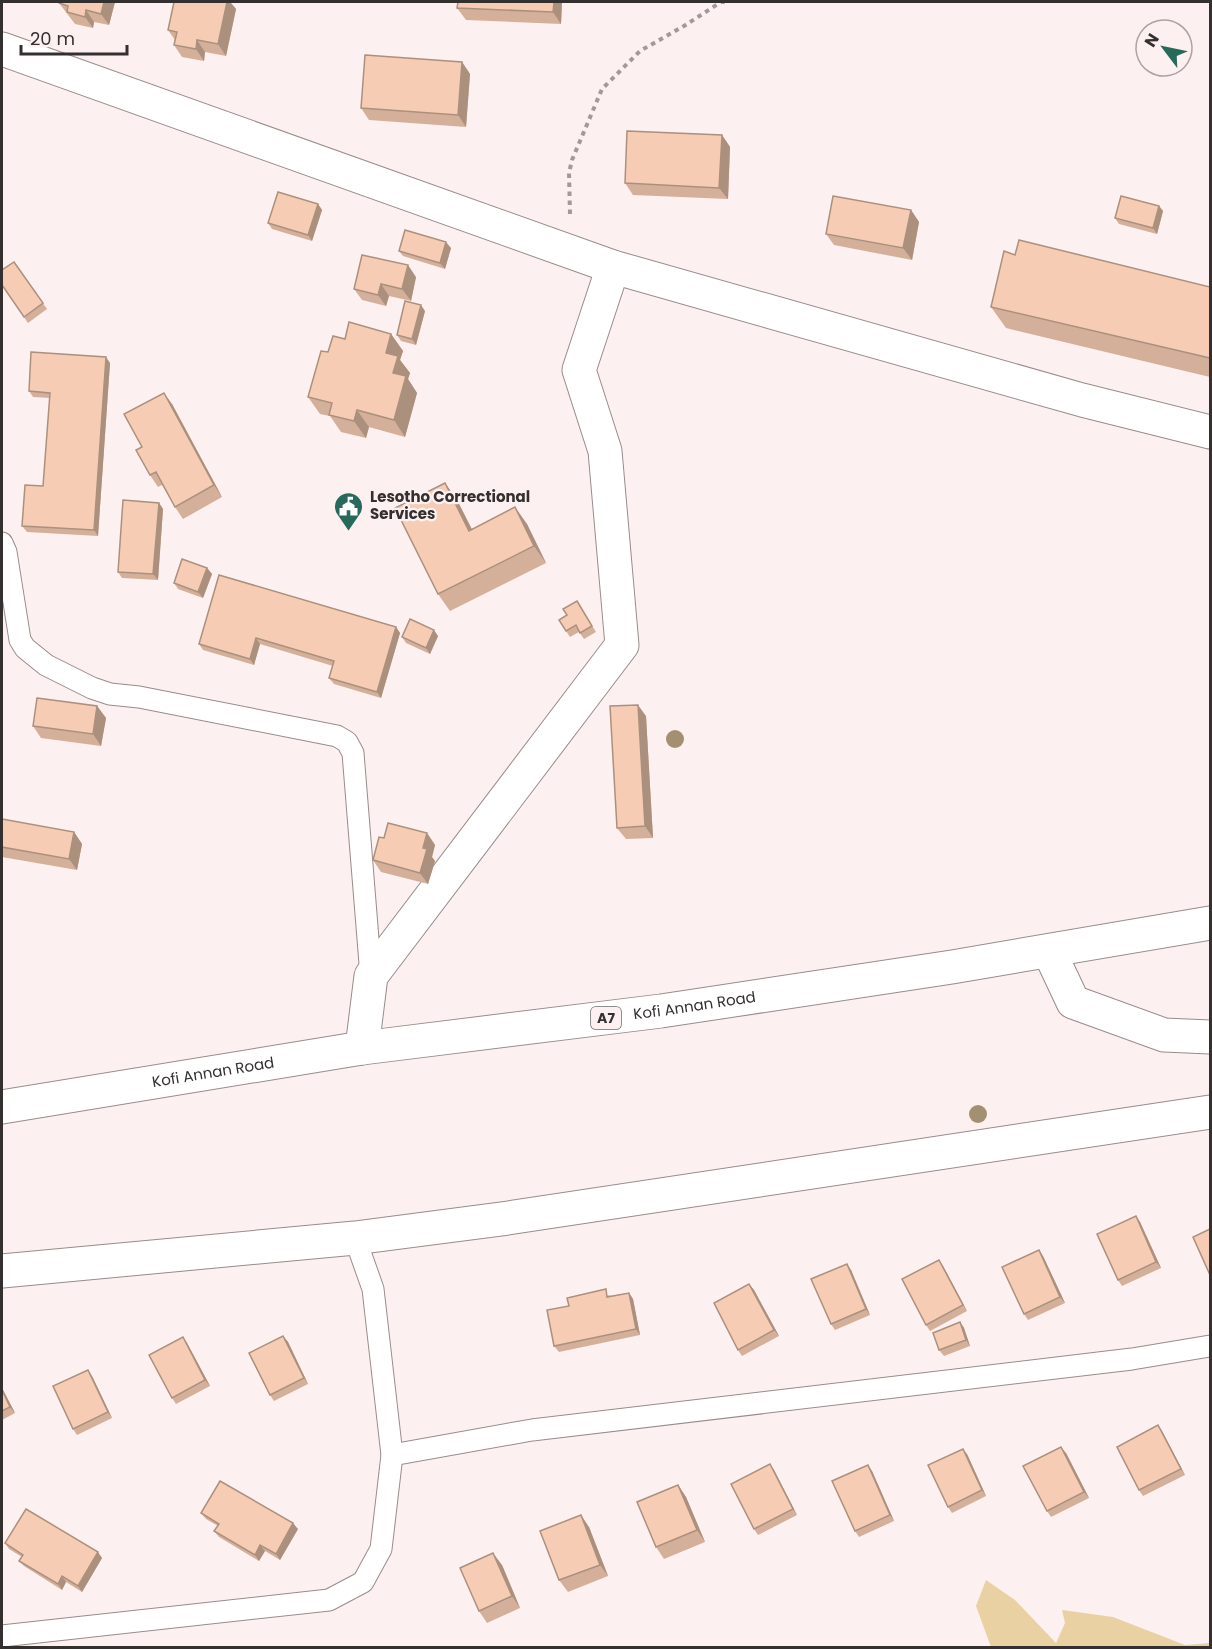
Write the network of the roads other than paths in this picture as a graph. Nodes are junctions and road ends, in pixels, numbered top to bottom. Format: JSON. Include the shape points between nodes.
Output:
{"nodes":[{"id":1,"x":2,"y":49,"type":"edge"},
{"id":2,"x":613,"y":267,"type":"junction"},
{"id":3,"x":1210,"y":432,"type":"edge"},
{"id":4,"x":2,"y":543,"type":"edge"},
{"id":5,"x":1210,"y":923,"type":"edge"},
{"id":6,"x":1049,"y":951,"type":"junction"},
{"id":7,"x":371,"y":976,"type":"junction"},
{"id":8,"x":1210,"y":1037,"type":"edge"},
{"id":9,"x":362,"y":1048,"type":"junction"},
{"id":10,"x":2,"y":1107,"type":"edge"},
{"id":11,"x":1210,"y":1112,"type":"edge"},
{"id":12,"x":355,"y":1238,"type":"junction"},
{"id":13,"x":2,"y":1271,"type":"edge"},
{"id":14,"x":1210,"y":1346,"type":"edge"},
{"id":15,"x":392,"y":1455,"type":"junction"},
{"id":16,"x":2,"y":1636,"type":"edge"}],
"edges":[{"from":1,"to":2,"type":"street"},
{"from":2,"to":3,"type":"street","via":[[1082,400]]},
{"from":2,"to":7,"type":"street","via":[[579,370],[605,451],[622,645]]},
{"from":4,"to":7,"type":"lane","via":[[20,640],[46,665],[110,694],[337,736],[347,742],[353,753]]},
{"from":5,"to":6,"type":"street","name":"Kofi Annan Road","number":"A7"},
{"from":6,"to":8,"type":"street","via":[[1073,1002],[1164,1035]]},
{"from":6,"to":9,"type":"street","name":"Kofi Annan Road","number":"A7","via":[[661,1011]]},
{"from":7,"to":9,"type":"street"},
{"from":9,"to":10,"type":"street","name":"Kofi Annan Road","number":"A7"},
{"from":11,"to":12,"type":"street"},
{"from":12,"to":13,"type":"street"},
{"from":12,"to":15,"type":"lane","via":[[373,1288]]},
{"from":14,"to":15,"type":"lane","via":[[1132,1359],[532,1430]]},
{"from":15,"to":16,"type":"lane","via":[[381,1549],[363,1582],[329,1600]]}]}
